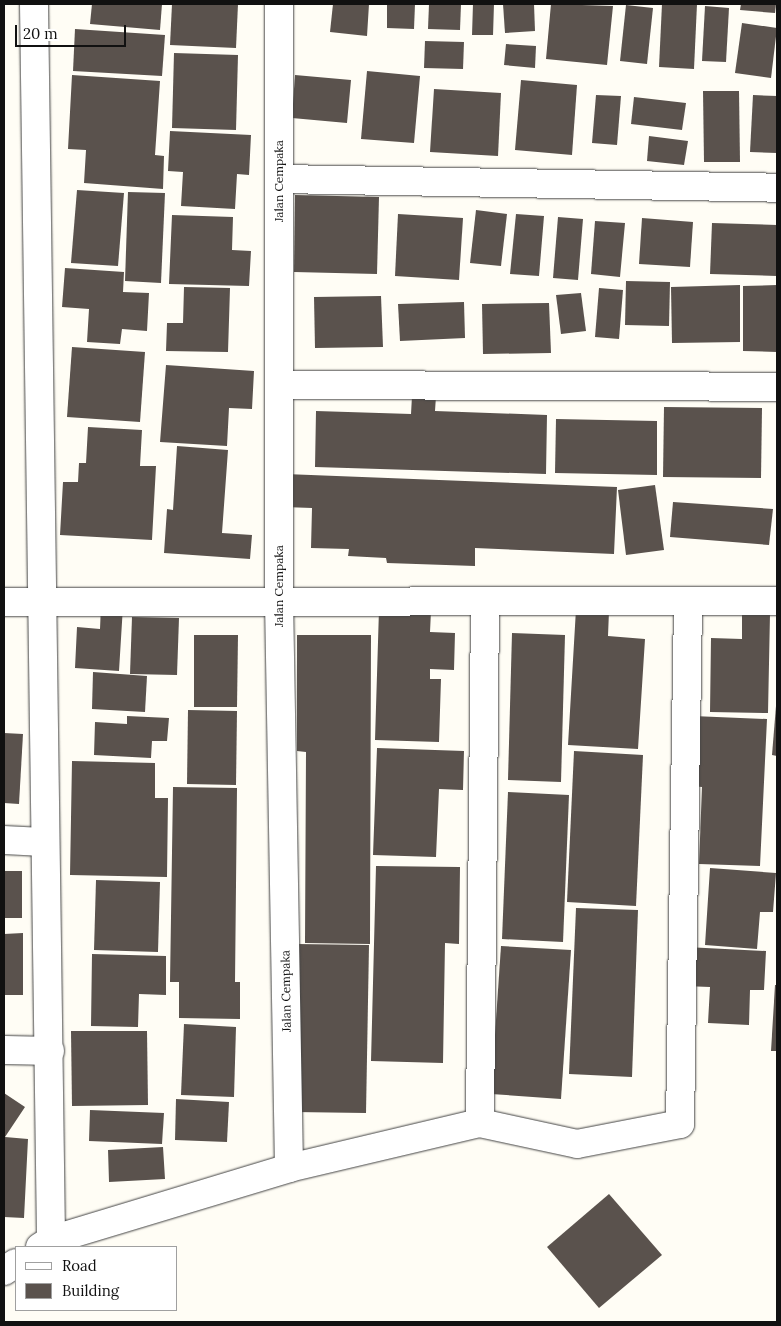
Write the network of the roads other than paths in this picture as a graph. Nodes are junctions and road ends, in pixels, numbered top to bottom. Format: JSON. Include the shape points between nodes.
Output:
{"nodes":[{"id":1,"x":34,"y":4,"type":"edge"},
{"id":2,"x":279,"y":4,"type":"edge"},
{"id":3,"x":279,"y":179,"type":"junction"},
{"id":4,"x":777,"y":188,"type":"edge"},
{"id":5,"x":279,"y":385,"type":"junction"},
{"id":6,"x":777,"y":387,"type":"edge"},
{"id":7,"x":279,"y":600,"type":"junction"},
{"id":8,"x":4,"y":602,"type":"edge"},
{"id":9,"x":42,"y":602,"type":"junction"},
{"id":10,"x":485,"y":602,"type":"junction"},
{"id":11,"x":777,"y":602,"type":"edge"},
{"id":12,"x":688,"y":604,"type":"junction"},
{"id":13,"x":4,"y":840,"type":"edge"},
{"id":14,"x":44,"y":842,"type":"junction"},
{"id":15,"x":4,"y":1050,"type":"edge"},
{"id":16,"x":50,"y":1051,"type":"junction"},
{"id":17,"x":480,"y":1123,"type":"junction"},
{"id":18,"x":289,"y":1168,"type":"junction"},
{"id":19,"x":45,"y":1244,"type":"edge"},
{"id":20,"x":15,"y":1264,"type":"edge"},
{"id":21,"x":4,"y":1271,"type":"edge"}],
"edges":[{"from":1,"to":9,"type":"street"},
{"from":2,"to":3,"type":"street","name":"Jalan Cempaka"},
{"from":3,"to":4,"type":"street"},
{"from":3,"to":5,"type":"street","name":"Jalan Cempaka"},
{"from":5,"to":6,"type":"street"},
{"from":5,"to":7,"type":"street","name":"Jalan Cempaka"},
{"from":7,"to":9,"type":"street"},
{"from":7,"to":10,"type":"street"},
{"from":7,"to":18,"type":"street","name":"Jalan Cempaka"},
{"from":8,"to":9,"type":"street"},
{"from":9,"to":14,"type":"street"},
{"from":10,"to":12,"type":"street"},
{"from":10,"to":17,"type":"street"},
{"from":11,"to":12,"type":"street"},
{"from":12,"to":17,"type":"street","via":[[680,1124],[578,1144]]},
{"from":13,"to":14,"type":"street"},
{"from":14,"to":16,"type":"street"},
{"from":15,"to":16,"type":"street"},
{"from":16,"to":19,"type":"street"},
{"from":17,"to":18,"type":"street"},
{"from":18,"to":19,"type":"street"},
{"from":20,"to":21,"type":"street"}]}
